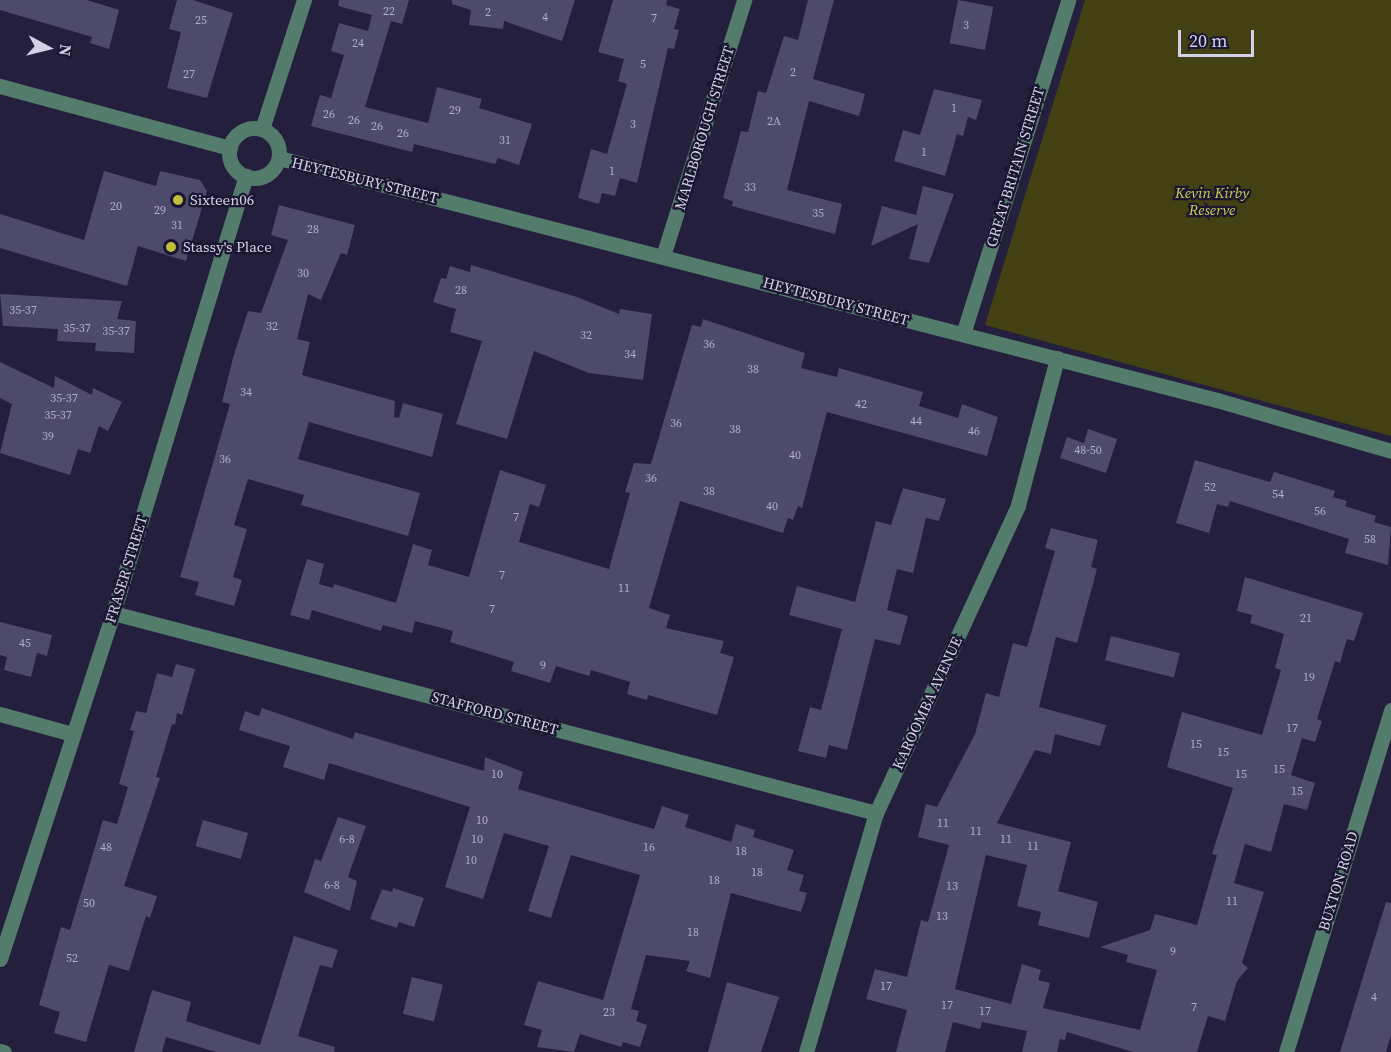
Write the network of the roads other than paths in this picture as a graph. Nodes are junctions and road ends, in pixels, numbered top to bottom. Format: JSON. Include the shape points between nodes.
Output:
{"nodes":[{"id":1,"x":303,"y":0,"type":"edge"},
{"id":2,"x":744,"y":0,"type":"edge"},
{"id":3,"x":1068,"y":0,"type":"edge"},
{"id":4,"x":0,"y":86,"type":"edge"},
{"id":5,"x":262,"y":129,"type":"junction"},
{"id":6,"x":230,"y":148,"type":"junction"},
{"id":7,"x":279,"y":158,"type":"junction"},
{"id":8,"x":246,"y":176,"type":"junction"},
{"id":9,"x":663,"y":256,"type":"junction"},
{"id":10,"x":963,"y":334,"type":"junction"},
{"id":11,"x":1057,"y":358,"type":"junction"},
{"id":12,"x":1391,"y":451,"type":"edge"},
{"id":13,"x":113,"y":613,"type":"junction"},
{"id":14,"x":1391,"y":710,"type":"edge"},
{"id":15,"x":0,"y":714,"type":"edge"},
{"id":16,"x":72,"y":734,"type":"junction"},
{"id":17,"x":876,"y":813,"type":"junction"},
{"id":18,"x":0,"y":959,"type":"edge"},
{"id":19,"x":806,"y":1052,"type":"edge"},
{"id":20,"x":1286,"y":1052,"type":"edge"}],
"edges":[{"from":1,"to":5,"type":"street"},
{"from":2,"to":9,"type":"street","name":"MARLBOROUGH STREET"},
{"from":3,"to":10,"type":"street","name":"GREAT BRITAIN STREET"},
{"from":4,"to":6,"type":"street"},
{"from":5,"to":6,"type":"street","via":[[238,134]]},
{"from":5,"to":7,"type":"street","via":[[278,144]]},
{"from":6,"to":8,"type":"street","via":[[231,162]]},
{"from":7,"to":8,"type":"street","via":[[270,173]]},
{"from":7,"to":9,"type":"street","name":"HEYTESBURY STREET"},
{"from":8,"to":13,"type":"street","name":"FRASER STREET"},
{"from":9,"to":10,"type":"street","name":"HEYTESBURY STREET"},
{"from":10,"to":11,"type":"street","name":"HEYTESBURY STREET"},
{"from":11,"to":12,"type":"street","name":"HEYTESBURY STREET"},
{"from":11,"to":17,"type":"street","name":"KAROOMBA AVENUE","via":[[1018,505]]},
{"from":13,"to":16,"type":"street","name":"FRASER STREET"},
{"from":13,"to":17,"type":"street","name":"STAFFORD STREET"},
{"from":14,"to":20,"type":"street","name":"BUXTON ROAD"},
{"from":15,"to":16,"type":"street"},
{"from":16,"to":18,"type":"street","name":"FRASER STREET"},
{"from":17,"to":19,"type":"street","name":"KAROOMBA AVENUE"}]}
